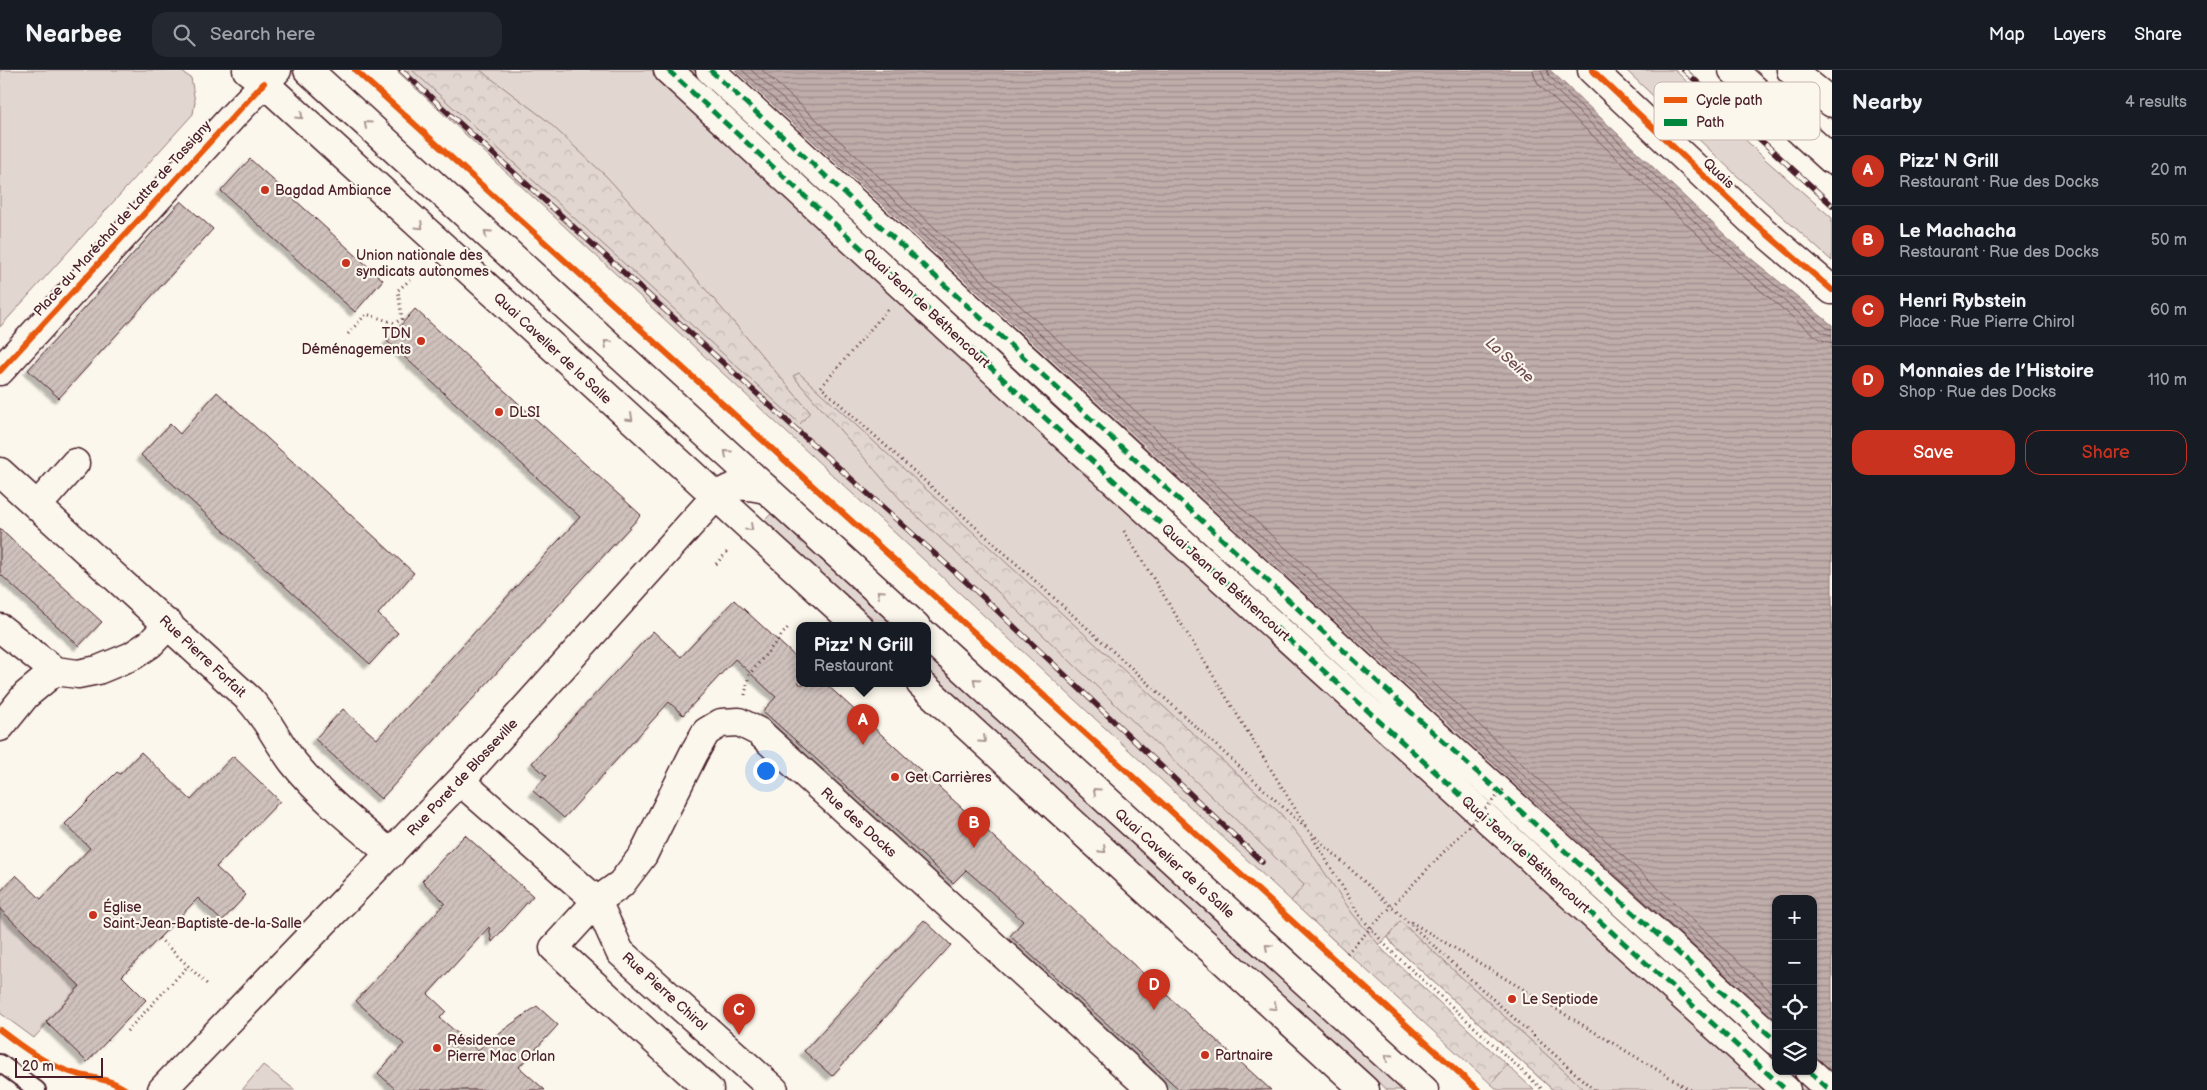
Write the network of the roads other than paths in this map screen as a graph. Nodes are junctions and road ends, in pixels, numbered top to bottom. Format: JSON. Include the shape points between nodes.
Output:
{"nodes":[{"id":1,"x":308,"y":70,"type":"edge"},
{"id":2,"x":668,"y":70,"type":"edge"},
{"id":3,"x":710,"y":70,"type":"edge"},
{"id":4,"x":1592,"y":70,"type":"edge"},
{"id":5,"x":1732,"y":70,"type":"edge"},
{"id":6,"x":1791,"y":70,"type":"edge"},
{"id":7,"x":262,"y":74,"type":"edge"},
{"id":8,"x":1745,"y":82,"type":"edge"},
{"id":9,"x":1806,"y":82,"type":"edge"},
{"id":10,"x":1820,"y":93,"type":"edge"},
{"id":11,"x":1832,"y":103,"type":"edge"},
{"id":12,"x":1654,"y":129,"type":"edge"},
{"id":13,"x":1666,"y":140,"type":"edge"},
{"id":14,"x":1810,"y":140,"type":"edge"},
{"id":15,"x":1832,"y":160,"type":"edge"},
{"id":16,"x":1832,"y":290,"type":"edge"},
{"id":17,"x":0,"y":371,"type":"edge"},
{"id":18,"x":75,"y":464,"type":"dead end"},
{"id":19,"x":0,"y":472,"type":"edge"},
{"id":20,"x":766,"y":489,"type":"junction"},
{"id":21,"x":715,"y":497,"type":"junction"},
{"id":22,"x":38,"y":505,"type":"junction"},
{"id":23,"x":854,"y":622,"type":"edge"},
{"id":24,"x":912,"y":622,"type":"edge"},
{"id":25,"x":169,"y":624,"type":"junction"},
{"id":26,"x":0,"y":628,"type":"edge"},
{"id":27,"x":931,"y":640,"type":"edge"},
{"id":28,"x":55,"y":671,"type":"junction"},
{"id":29,"x":924,"y":687,"type":"edge"},
{"id":30,"x":0,"y":727,"type":"edge"},
{"id":31,"x":460,"y":781,"type":"junction"},
{"id":32,"x":391,"y":854,"type":"junction"},
{"id":33,"x":597,"y":901,"type":"junction"},
{"id":34,"x":1772,"y":1037,"type":"edge"},
{"id":35,"x":0,"y":1063,"type":"edge"},
{"id":36,"x":1813,"y":1075,"type":"edge"},
{"id":37,"x":37,"y":1090,"type":"edge"},
{"id":38,"x":162,"y":1090,"type":"edge"},
{"id":39,"x":709,"y":1090,"type":"edge"},
{"id":40,"x":774,"y":1090,"type":"edge"},
{"id":41,"x":1152,"y":1090,"type":"edge"},
{"id":42,"x":1365,"y":1090,"type":"edge"},
{"id":43,"x":1424,"y":1090,"type":"edge"},
{"id":44,"x":1786,"y":1090,"type":"edge"},
{"id":45,"x":1830,"y":1090,"type":"edge"}],
"edges":[{"from":20,"to":1,"type":"street","one_way":true},
{"from":2,"to":44,"type":"street","name":"Quai Jean de Béthencourt"},
{"from":3,"to":34,"type":"street","name":"Quai Jean de Béthencourt","via":[[1434,734]]},
{"from":4,"to":12,"type":"street","name":"Quais"},
{"from":5,"to":8,"type":"street"},
{"from":6,"to":9,"type":"street"},
{"from":7,"to":17,"type":"street","name":"Place du Maréchal de Lattre de Tassigny"},
{"from":7,"to":21,"type":"street","name":"Quai Cavelier de la Salle","one_way":true},
{"from":10,"to":11,"type":"street"},
{"from":13,"to":16,"type":"street","name":"Quais","via":[[1755,224]]},
{"from":14,"to":15,"type":"street"},
{"from":18,"to":22,"type":"street"},
{"from":19,"to":22,"type":"street","name":"Rue Pierre Forfait"},
{"from":20,"to":21,"type":"street","name":"Rue Poret de Blosseville","via":[[742,484]]},
{"from":24,"to":20,"type":"street","one_way":true},
{"from":21,"to":23,"type":"street","name":"Quai Cavelier de la Salle","one_way":true},
{"from":21,"to":31,"type":"street","name":"Rue Poret de Blosseville"},
{"from":22,"to":25,"type":"street","name":"Rue Pierre Forfait"},
{"from":25,"to":28,"type":"street","via":[[150,644],[132,656],[98,670],[78,674]]},
{"from":25,"to":32,"type":"street","name":"Rue Pierre Forfait","via":[[256,706],[310,782]]},
{"from":26,"to":28,"type":"street"},
{"from":43,"to":27,"type":"street","name":"Quai Cavelier de la Salle","one_way":true},
{"from":28,"to":30,"type":"street","via":[[26,695]]},
{"from":29,"to":42,"type":"street","one_way":true},
{"from":31,"to":32,"type":"street","name":"Rue Poret de Blosseville"},
{"from":31,"to":33,"type":"street","name":"Rue Pierre Chirol"},
{"from":32,"to":38,"type":"street","name":"Rue Poret de Blosseville"},
{"from":33,"to":39,"type":"street","name":"Rue des Docks","via":[[554,948]]},
{"from":33,"to":40,"type":"street","name":"Rue Pierre Chirol","via":[[620,952]]},
{"from":33,"to":41,"type":"street","name":"Rue des Docks","via":[[621,884],[642,855],[706,732],[721,723],[739,722],[760,732]]},
{"from":35,"to":37,"type":"lane"},
{"from":36,"to":45,"type":"street"}]}
